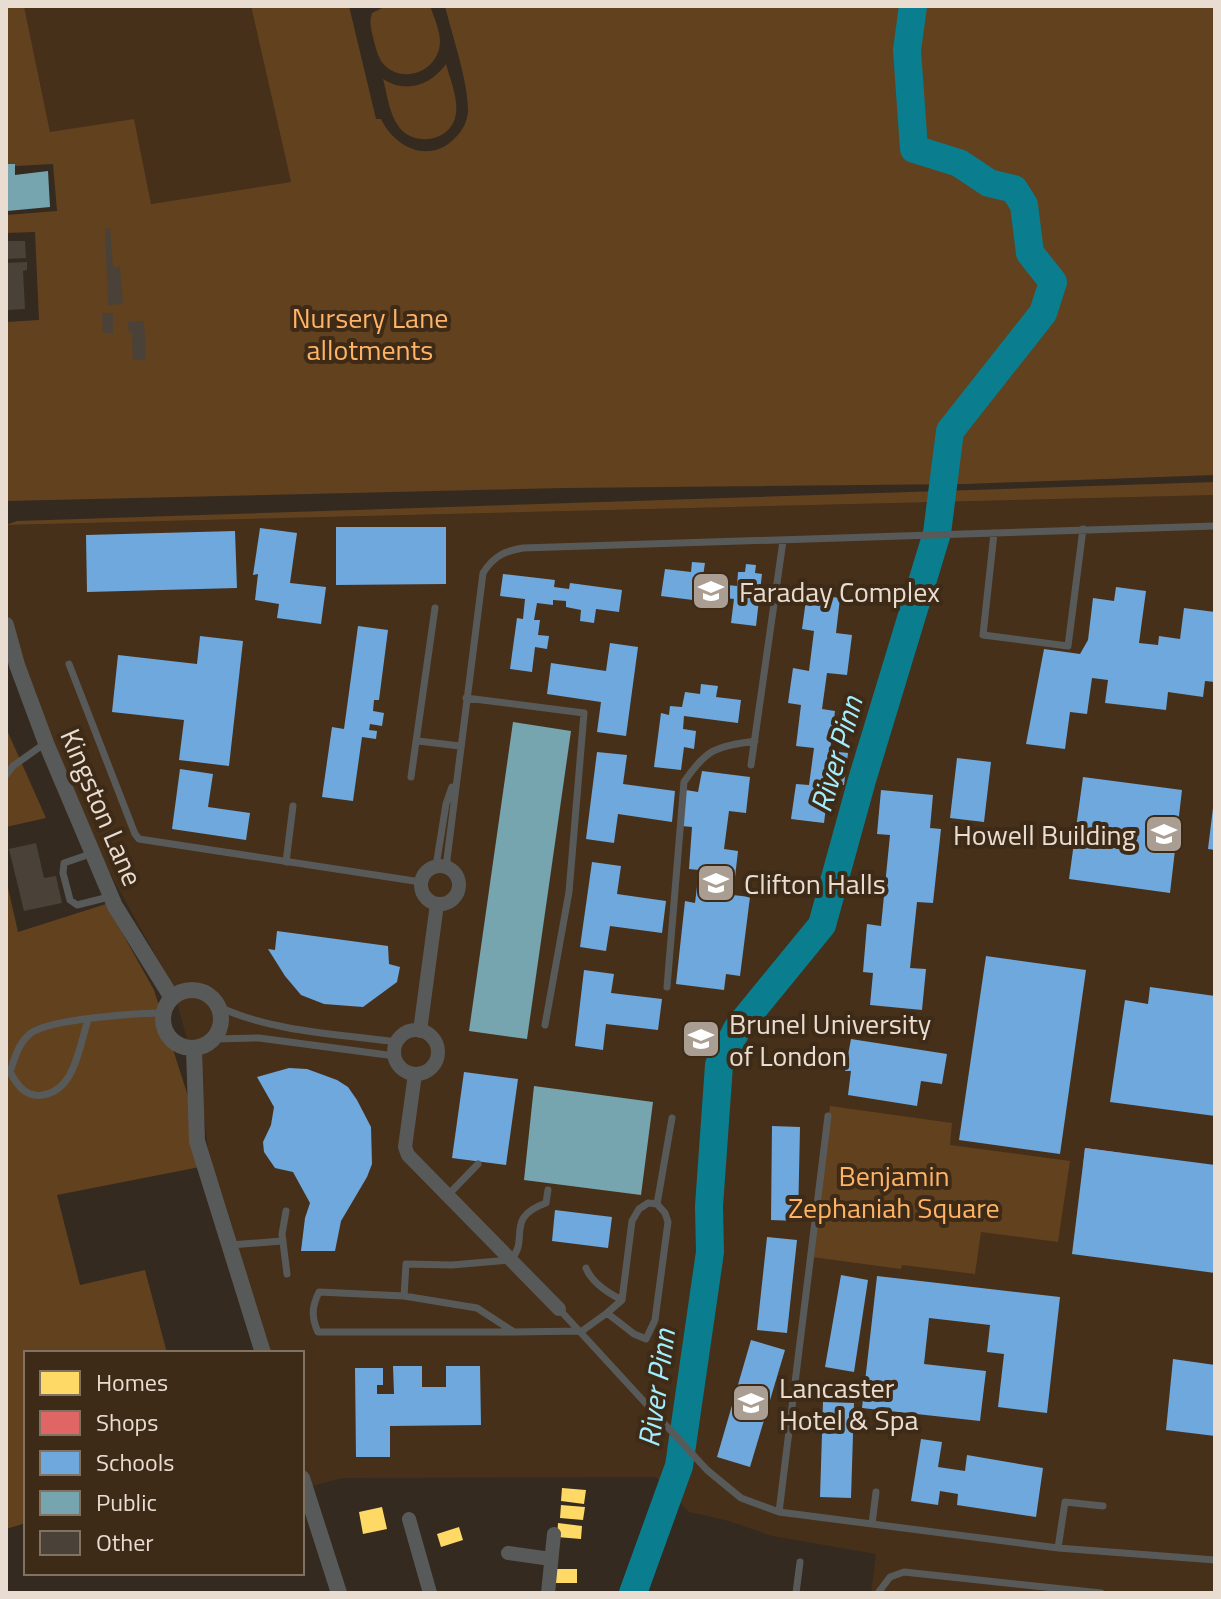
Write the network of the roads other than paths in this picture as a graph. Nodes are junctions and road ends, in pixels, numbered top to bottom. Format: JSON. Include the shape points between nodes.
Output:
{"nodes":[{"id":1,"x":1215,"y":526,"type":"edge"},
{"id":2,"x":1158,"y":528,"type":"junction"},
{"id":3,"x":1083,"y":529,"type":"junction"},
{"id":4,"x":994,"y":533,"type":"junction"},
{"id":5,"x":1156,"y":539,"type":"dead end"},
{"id":6,"x":783,"y":541,"type":"junction"},
{"id":7,"x":435,"y":608,"type":"dead end"},
{"id":8,"x":6,"y":625,"type":"edge"},
{"id":9,"x":69,"y":664,"type":"dead end"},
{"id":10,"x":466,"y":698,"type":"junction"},
{"id":11,"x":418,"y":741,"type":"junction"},
{"id":12,"x":755,"y":741,"type":"junction"},
{"id":13,"x":46,"y":743,"type":"junction"},
{"id":14,"x":460,"y":746,"type":"junction"},
{"id":15,"x":751,"y":765,"type":"dead end"},
{"id":16,"x":6,"y":775,"type":"edge"},
{"id":17,"x":411,"y":777,"type":"dead end"},
{"id":18,"x":293,"y":806,"type":"dead end"},
{"id":19,"x":94,"y":853,"type":"junction"},
{"id":20,"x":286,"y":862,"type":"junction"},
{"id":21,"x":442,"y":866,"type":"junction"},
{"id":22,"x":421,"y":882,"type":"junction"},
{"id":23,"x":111,"y":896,"type":"junction"},
{"id":24,"x":437,"y":904,"type":"junction"},
{"id":25,"x":667,"y":987,"type":"dead end"},
{"id":26,"x":172,"y":998,"type":"junction"},
{"id":27,"x":219,"y":1007,"type":"junction"},
{"id":28,"x":163,"y":1013,"type":"junction"},
{"id":29,"x":88,"y":1020,"type":"junction"},
{"id":30,"x":545,"y":1025,"type":"dead end"},
{"id":31,"x":420,"y":1031,"type":"junction"},
{"id":32,"x":214,"y":1039,"type":"junction"},
{"id":33,"x":194,"y":1049,"type":"junction"},
{"id":34,"x":396,"y":1049,"type":"junction"},
{"id":35,"x":415,"y":1074,"type":"junction"},
{"id":36,"x":828,"y":1116,"type":"dead end"},
{"id":37,"x":672,"y":1118,"type":"dead end"},
{"id":38,"x":478,"y":1164,"type":"dead end"},
{"id":39,"x":548,"y":1190,"type":"dead end"},
{"id":40,"x":447,"y":1196,"type":"junction"},
{"id":41,"x":657,"y":1204,"type":"junction"},
{"id":42,"x":286,"y":1211,"type":"dead end"},
{"id":43,"x":282,"y":1241,"type":"junction"},
{"id":44,"x":230,"y":1245,"type":"junction"},
{"id":45,"x":510,"y":1260,"type":"junction"},
{"id":46,"x":586,"y":1268,"type":"dead end"},
{"id":47,"x":287,"y":1274,"type":"dead end"},
{"id":48,"x":404,"y":1296,"type":"junction"},
{"id":49,"x":622,"y":1300,"type":"junction"},
{"id":50,"x":559,"y":1309,"type":"joint"},
{"id":51,"x":607,"y":1313,"type":"junction"},
{"id":52,"x":582,"y":1331,"type":"junction"},
{"id":53,"x":514,"y":1332,"type":"junction"},
{"id":54,"x":262,"y":1351,"type":"edge"},
{"id":55,"x":304,"y":1484,"type":"edge"},
{"id":56,"x":876,"y":1492,"type":"dead end"},
{"id":57,"x":1103,"y":1506,"type":"dead end"},
{"id":58,"x":779,"y":1512,"type":"junction"},
{"id":59,"x":409,"y":1519,"type":"dead end"},
{"id":60,"x":872,"y":1524,"type":"junction"},
{"id":61,"x":554,"y":1534,"type":"dead end"},
{"id":62,"x":1058,"y":1548,"type":"junction"},
{"id":63,"x":508,"y":1553,"type":"dead end"},
{"id":64,"x":551,"y":1559,"type":"junction"},
{"id":65,"x":1215,"y":1560,"type":"edge"},
{"id":66,"x":800,"y":1562,"type":"dead end"},
{"id":67,"x":339,"y":1593,"type":"edge"},
{"id":68,"x":430,"y":1593,"type":"edge"},
{"id":69,"x":548,"y":1593,"type":"edge"},
{"id":70,"x":796,"y":1593,"type":"edge"},
{"id":71,"x":878,"y":1593,"type":"edge"},
{"id":72,"x":1101,"y":1593,"type":"edge"}],
"edges":[{"from":1,"to":2,"type":"lane"},
{"from":2,"to":3,"type":"lane"},
{"from":2,"to":5,"type":"lane"},
{"from":3,"to":4,"type":"lane"},
{"from":3,"to":4,"type":"lane","via":[[1068,646],[983,635]]},
{"from":4,"to":6,"type":"lane"},
{"from":6,"to":10,"type":"lane","via":[[504,552],[483,573]]},
{"from":6,"to":12,"type":"lane"},
{"from":7,"to":11,"type":"lane"},
{"from":8,"to":13,"type":"street","name":"Kingston Lane"},
{"from":9,"to":20,"type":"lane","via":[[137,837]]},
{"from":10,"to":14,"type":"lane"},
{"from":10,"to":30,"type":"lane","via":[[584,713],[569,892]]},
{"from":11,"to":14,"type":"lane"},
{"from":11,"to":17,"type":"lane"},
{"from":12,"to":15,"type":"lane"},
{"from":12,"to":25,"type":"lane","via":[[717,747],[684,782]]},
{"from":13,"to":16,"type":"lane"},
{"from":13,"to":19,"type":"street","name":"Kingston Lane"},
{"from":14,"to":21,"type":"lane","via":[[446,804]]},
{"from":18,"to":20,"type":"lane"},
{"from":19,"to":23,"type":"street","name":"Kingston Lane"},
{"from":19,"to":23,"type":"lane","via":[[64,863],[70,900],[77,905]]},
{"from":20,"to":22,"type":"lane"},
{"from":21,"to":22,"type":"street","via":[[424,874]]},
{"from":21,"to":24,"type":"street","via":[[457,875],[459,891],[452,900]]},
{"from":22,"to":24,"type":"street","via":[[426,898]]},
{"from":23,"to":26,"type":"street","name":"Kingston Lane"},
{"from":24,"to":31,"type":"street"},
{"from":26,"to":27,"type":"street","via":[[198,991]]},
{"from":26,"to":28,"type":"street"},
{"from":27,"to":32,"type":"street","via":[[221,1024]]},
{"from":27,"to":34,"type":"lane"},
{"from":28,"to":29,"type":"lane"},
{"from":28,"to":33,"type":"street","via":[[170,1038]]},
{"from":29,"to":29,"type":"lane","via":[[30,1034],[18,1048],[10,1072],[19,1088],[37,1096],[57,1092],[69,1078]]},
{"from":31,"to":34,"type":"street","via":[[407,1032]]},
{"from":31,"to":35,"type":"street","via":[[432,1038],[438,1056],[429,1070]]},
{"from":32,"to":33,"type":"street"},
{"from":32,"to":34,"type":"lane"},
{"from":33,"to":44,"type":"street","via":[[197,1141]]},
{"from":34,"to":35,"type":"street","via":[[402,1069]]},
{"from":35,"to":40,"type":"street","via":[[405,1147]]},
{"from":36,"to":58,"type":"lane"},
{"from":37,"to":41,"type":"lane"},
{"from":38,"to":40,"type":"lane"},
{"from":39,"to":45,"type":"lane","via":[[546,1203],[530,1209],[521,1221]]},
{"from":40,"to":45,"type":"street"},
{"from":41,"to":49,"type":"lane","via":[[639,1209],[632,1221]]},
{"from":41,"to":51,"type":"lane","via":[[668,1222],[650,1335],[646,1339],[634,1334]]},
{"from":42,"to":43,"type":"lane"},
{"from":43,"to":44,"type":"lane"},
{"from":43,"to":47,"type":"lane"},
{"from":44,"to":54,"type":"street"},
{"from":45,"to":48,"type":"lane","via":[[406,1264]]},
{"from":45,"to":50,"type":"street"},
{"from":46,"to":49,"type":"lane"},
{"from":48,"to":53,"type":"lane","via":[[477,1308]]},
{"from":48,"to":53,"type":"lane","via":[[319,1292],[312,1319],[318,1332]]},
{"from":49,"to":51,"type":"lane"},
{"from":50,"to":52,"type":"lane"},
{"from":51,"to":52,"type":"lane"},
{"from":52,"to":53,"type":"lane"},
{"from":52,"to":58,"type":"lane","via":[[694,1455],[741,1498]]},
{"from":55,"to":67,"type":"street"},
{"from":56,"to":60,"type":"lane"},
{"from":57,"to":62,"type":"lane","via":[[1065,1502]]},
{"from":58,"to":60,"type":"lane"},
{"from":59,"to":68,"type":"street"},
{"from":60,"to":62,"type":"lane"},
{"from":61,"to":64,"type":"street"},
{"from":62,"to":65,"type":"lane"},
{"from":63,"to":64,"type":"street"},
{"from":64,"to":69,"type":"street"},
{"from":66,"to":70,"type":"lane"},
{"from":71,"to":72,"type":"lane","via":[[890,1577],[913,1572]]}]}
